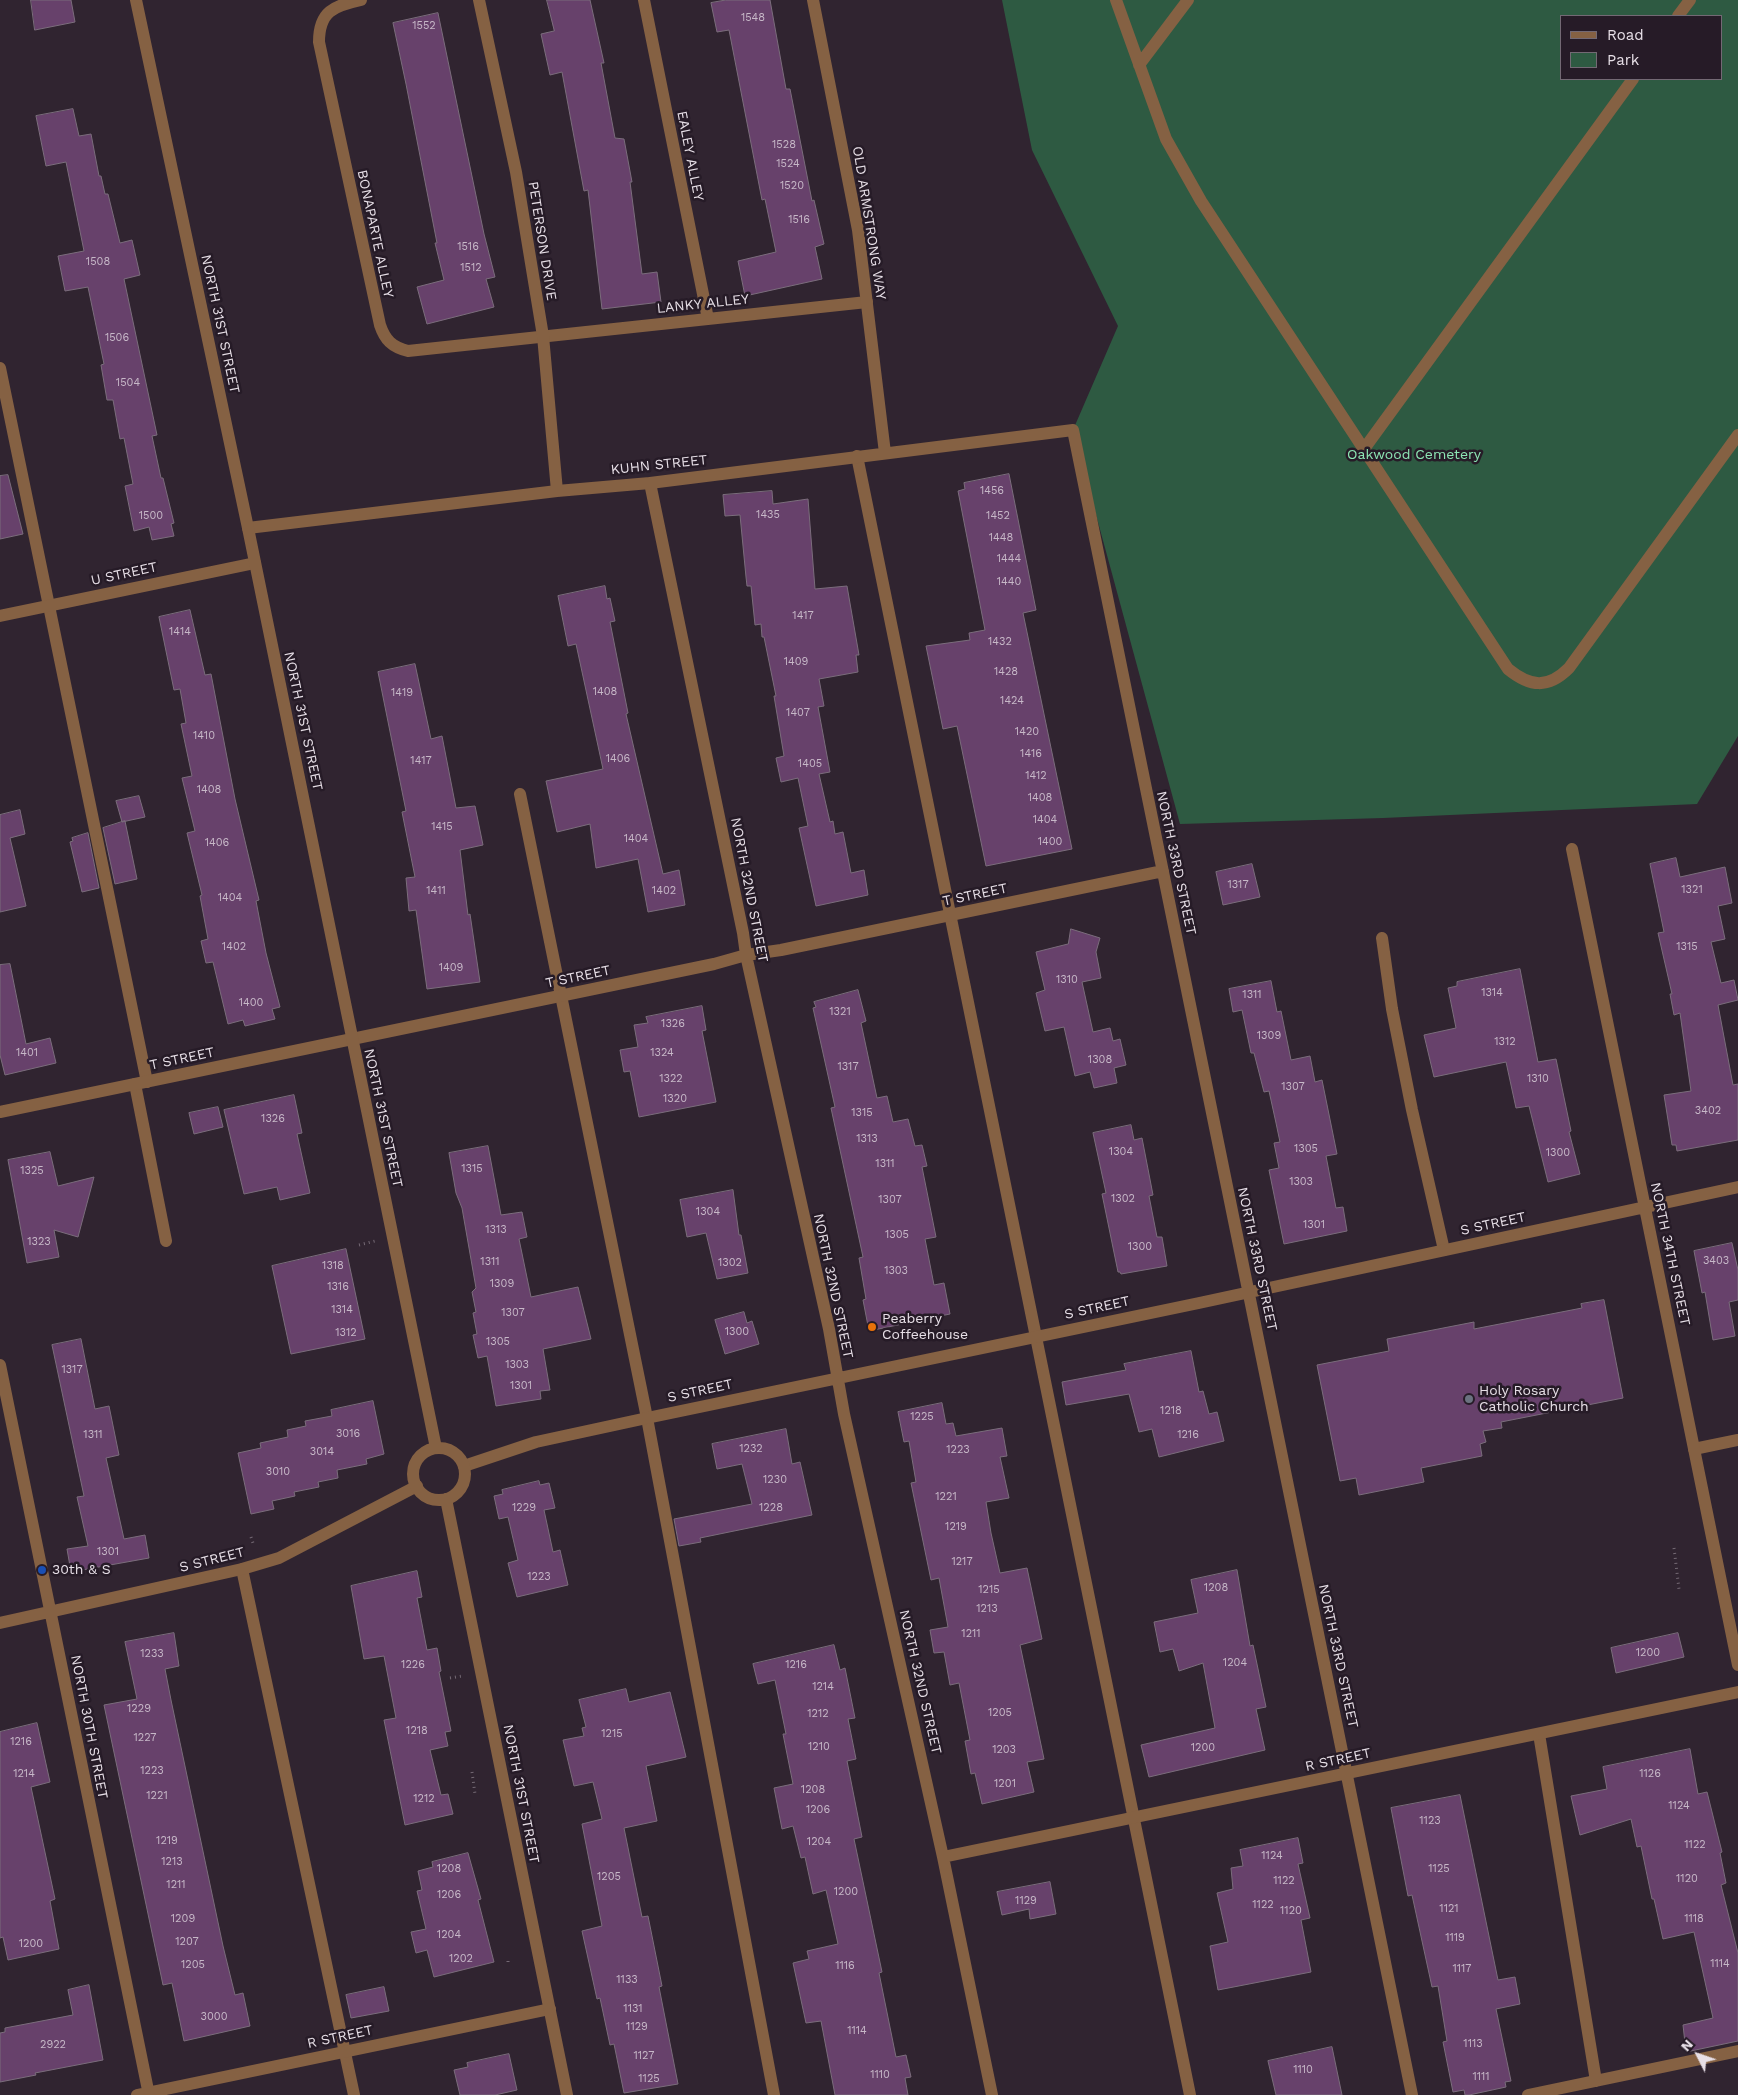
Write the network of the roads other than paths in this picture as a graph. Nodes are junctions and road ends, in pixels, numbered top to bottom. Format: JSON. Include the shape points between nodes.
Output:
{"nodes":[{"id":1,"x":136,"y":0,"type":"edge"},
{"id":2,"x":361,"y":0,"type":"edge"},
{"id":3,"x":480,"y":0,"type":"edge"},
{"id":4,"x":644,"y":0,"type":"edge"},
{"id":5,"x":813,"y":0,"type":"edge"},
{"id":6,"x":1116,"y":0,"type":"edge"},
{"id":7,"x":1188,"y":0,"type":"edge"},
{"id":8,"x":1690,"y":0,"type":"edge"},
{"id":9,"x":1679,"y":15,"type":"edge"},
{"id":10,"x":1139,"y":65,"type":"junction"},
{"id":11,"x":1632,"y":80,"type":"edge"},
{"id":12,"x":867,"y":302,"type":"junction"},
{"id":13,"x":708,"y":319,"type":"junction"},
{"id":14,"x":543,"y":336,"type":"junction"},
{"id":15,"x":0,"y":368,"type":"edge"},
{"id":16,"x":1073,"y":430,"type":"joint"},
{"id":17,"x":1738,"y":435,"type":"edge"},
{"id":18,"x":1364,"y":449,"type":"junction"},
{"id":19,"x":885,"y":453,"type":"junction"},
{"id":20,"x":857,"y":456,"type":"junction"},
{"id":21,"x":650,"y":483,"type":"junction"},
{"id":22,"x":557,"y":490,"type":"junction"},
{"id":23,"x":248,"y":528,"type":"junction"},
{"id":24,"x":255,"y":563,"type":"junction"},
{"id":25,"x":50,"y":605,"type":"junction"},
{"id":26,"x":0,"y":616,"type":"edge"},
{"id":27,"x":520,"y":794,"type":"dead end"},
{"id":28,"x":1572,"y":849,"type":"dead end"},
{"id":29,"x":1163,"y":871,"type":"junction"},
{"id":30,"x":950,"y":915,"type":"junction"},
{"id":31,"x":1382,"y":938,"type":"dead end"},
{"id":32,"x":746,"y":955,"type":"junction"},
{"id":33,"x":561,"y":996,"type":"junction"},
{"id":34,"x":352,"y":1039,"type":"junction"},
{"id":35,"x":141,"y":1083,"type":"junction"},
{"id":36,"x":0,"y":1112,"type":"edge"},
{"id":37,"x":1738,"y":1187,"type":"edge"},
{"id":38,"x":1645,"y":1207,"type":"junction"},
{"id":39,"x":166,"y":1241,"type":"dead end"},
{"id":40,"x":1444,"y":1250,"type":"junction"},
{"id":41,"x":1248,"y":1291,"type":"junction"},
{"id":42,"x":1036,"y":1336,"type":"junction"},
{"id":43,"x":0,"y":1365,"type":"edge"},
{"id":44,"x":836,"y":1377,"type":"junction"},
{"id":45,"x":647,"y":1418,"type":"junction"},
{"id":46,"x":1738,"y":1440,"type":"edge"},
{"id":47,"x":436,"y":1448,"type":"junction"},
{"id":48,"x":1694,"y":1449,"type":"junction"},
{"id":49,"x":464,"y":1466,"type":"junction"},
{"id":50,"x":417,"y":1486,"type":"junction"},
{"id":51,"x":446,"y":1499,"type":"junction"},
{"id":52,"x":242,"y":1569,"type":"junction"},
{"id":53,"x":50,"y":1613,"type":"junction"},
{"id":54,"x":0,"y":1623,"type":"edge"},
{"id":55,"x":1738,"y":1665,"type":"edge"},
{"id":56,"x":1738,"y":1692,"type":"edge"},
{"id":57,"x":1539,"y":1734,"type":"junction"},
{"id":58,"x":1346,"y":1774,"type":"junction"},
{"id":59,"x":1134,"y":1818,"type":"junction"},
{"id":60,"x":943,"y":1857,"type":"junction"},
{"id":61,"x":550,"y":2009,"type":"junction"},
{"id":62,"x":1738,"y":2051,"type":"edge"},
{"id":63,"x":345,"y":2052,"type":"junction"},
{"id":64,"x":1596,"y":2081,"type":"junction"},
{"id":65,"x":145,"y":2094,"type":"edge"},
{"id":66,"x":354,"y":2095,"type":"edge"},
{"id":67,"x":567,"y":2095,"type":"edge"},
{"id":68,"x":774,"y":2095,"type":"edge"},
{"id":69,"x":992,"y":2095,"type":"edge"},
{"id":70,"x":1190,"y":2095,"type":"edge"},
{"id":71,"x":1412,"y":2095,"type":"edge"},
{"id":72,"x":1528,"y":2095,"type":"edge"}],
"edges":[{"from":1,"to":23,"type":"street","name":"NORTH 31ST STREET"},
{"from":2,"to":14,"type":"street","name":"BONAPARTE ALLEY","via":[[341,5],[322,19],[319,42],[383,335],[397,348],[408,350]]},
{"from":3,"to":14,"type":"street","name":"PETERSON DRIVE","via":[[516,172]]},
{"from":4,"to":13,"type":"street","name":"EALEY ALLEY"},
{"from":5,"to":12,"type":"street","name":"OLD ARMSTRONG WAY","via":[[853,202]]},
{"from":6,"to":10,"type":"street"},
{"from":7,"to":10,"type":"street"},
{"from":8,"to":9,"type":"street"},
{"from":10,"to":18,"type":"street","via":[[1166,139],[1201,200]]},
{"from":11,"to":18,"type":"street"},
{"from":12,"to":13,"type":"street","name":"LANKY ALLEY"},
{"from":12,"to":19,"type":"street","name":"OLD ARMSTRONG WAY"},
{"from":13,"to":14,"type":"street","name":"LANKY ALLEY"},
{"from":14,"to":22,"type":"street","name":"PETERSON DRIVE"},
{"from":15,"to":25,"type":"street"},
{"from":16,"to":19,"type":"street","name":"KUHN STREET"},
{"from":16,"to":29,"type":"street","name":"NORTH 33RD STREET"},
{"from":17,"to":18,"type":"street","via":[[1569,668],[1559,678],[1546,683],[1521,679],[1508,668]]},
{"from":19,"to":20,"type":"street","name":"KUHN STREET"},
{"from":20,"to":21,"type":"street","name":"KUHN STREET"},
{"from":20,"to":30,"type":"street"},
{"from":21,"to":22,"type":"street","name":"KUHN STREET"},
{"from":21,"to":32,"type":"street","name":"NORTH 32ND STREET"},
{"from":22,"to":23,"type":"street","name":"KUHN STREET"},
{"from":23,"to":24,"type":"street","name":"NORTH 31ST STREET"},
{"from":24,"to":25,"type":"street","name":"U STREET"},
{"from":24,"to":34,"type":"street","name":"NORTH 31ST STREET"},
{"from":25,"to":26,"type":"street","name":"U STREET"},
{"from":25,"to":35,"type":"street"},
{"from":27,"to":33,"type":"street"},
{"from":28,"to":38,"type":"street","name":"NORTH 34TH STREET"},
{"from":29,"to":30,"type":"street","name":"T STREET"},
{"from":29,"to":41,"type":"street","name":"NORTH 33RD STREET"},
{"from":30,"to":32,"type":"street","name":"T STREET"},
{"from":30,"to":42,"type":"street"},
{"from":31,"to":40,"type":"street","via":[[1412,1110]]},
{"from":32,"to":33,"type":"street","name":"T STREET"},
{"from":32,"to":44,"type":"street","name":"NORTH 32ND STREET"},
{"from":33,"to":34,"type":"street","name":"T STREET"},
{"from":33,"to":45,"type":"street"},
{"from":34,"to":35,"type":"street","name":"T STREET"},
{"from":34,"to":47,"type":"street","name":"NORTH 31ST STREET"},
{"from":35,"to":36,"type":"street","name":"T STREET"},
{"from":35,"to":39,"type":"street"},
{"from":37,"to":38,"type":"street","name":"S STREET"},
{"from":38,"to":40,"type":"street","name":"S STREET"},
{"from":38,"to":48,"type":"street","name":"NORTH 34TH STREET"},
{"from":40,"to":41,"type":"street","name":"S STREET"},
{"from":41,"to":42,"type":"street","name":"S STREET"},
{"from":41,"to":58,"type":"street","name":"NORTH 33RD STREET"},
{"from":42,"to":44,"type":"street","name":"S STREET"},
{"from":42,"to":59,"type":"street"},
{"from":43,"to":53,"type":"street","name":"NORTH 30TH STREET"},
{"from":44,"to":45,"type":"street","name":"S STREET"},
{"from":44,"to":60,"type":"street","name":"NORTH 32ND STREET"},
{"from":45,"to":49,"type":"street","name":"S STREET","via":[[536,1442]]},
{"from":45,"to":68,"type":"street"},
{"from":46,"to":48,"type":"street"},
{"from":47,"to":49,"type":"street","via":[[456,1454]]},
{"from":47,"to":50,"type":"street","via":[[416,1462],[414,1478]]},
{"from":48,"to":55,"type":"street","name":"NORTH 34TH STREET"},
{"from":49,"to":51,"type":"street","via":[[465,1474],[459,1490]]},
{"from":50,"to":51,"type":"street","via":[[429,1498]]},
{"from":50,"to":52,"type":"street","name":"S STREET","via":[[279,1558]]},
{"from":51,"to":61,"type":"street","name":"NORTH 31ST STREET"},
{"from":52,"to":53,"type":"street","name":"S STREET"},
{"from":52,"to":63,"type":"street"},
{"from":53,"to":54,"type":"street","name":"S STREET"},
{"from":53,"to":65,"type":"street","name":"NORTH 30TH STREET"},
{"from":56,"to":57,"type":"street","name":"R STREET"},
{"from":57,"to":58,"type":"street","name":"R STREET"},
{"from":57,"to":64,"type":"street"},
{"from":58,"to":59,"type":"street","name":"R STREET"},
{"from":58,"to":71,"type":"street","name":"NORTH 33RD STREET"},
{"from":59,"to":60,"type":"street","name":"R STREET"},
{"from":59,"to":70,"type":"street"},
{"from":60,"to":69,"type":"street","name":"NORTH 32ND STREET"},
{"from":61,"to":63,"type":"street","name":"R STREET"},
{"from":61,"to":67,"type":"street","name":"NORTH 31ST STREET"},
{"from":62,"to":64,"type":"street"},
{"from":63,"to":65,"type":"street","name":"R STREET"},
{"from":63,"to":66,"type":"street"},
{"from":64,"to":72,"type":"street"}]}
